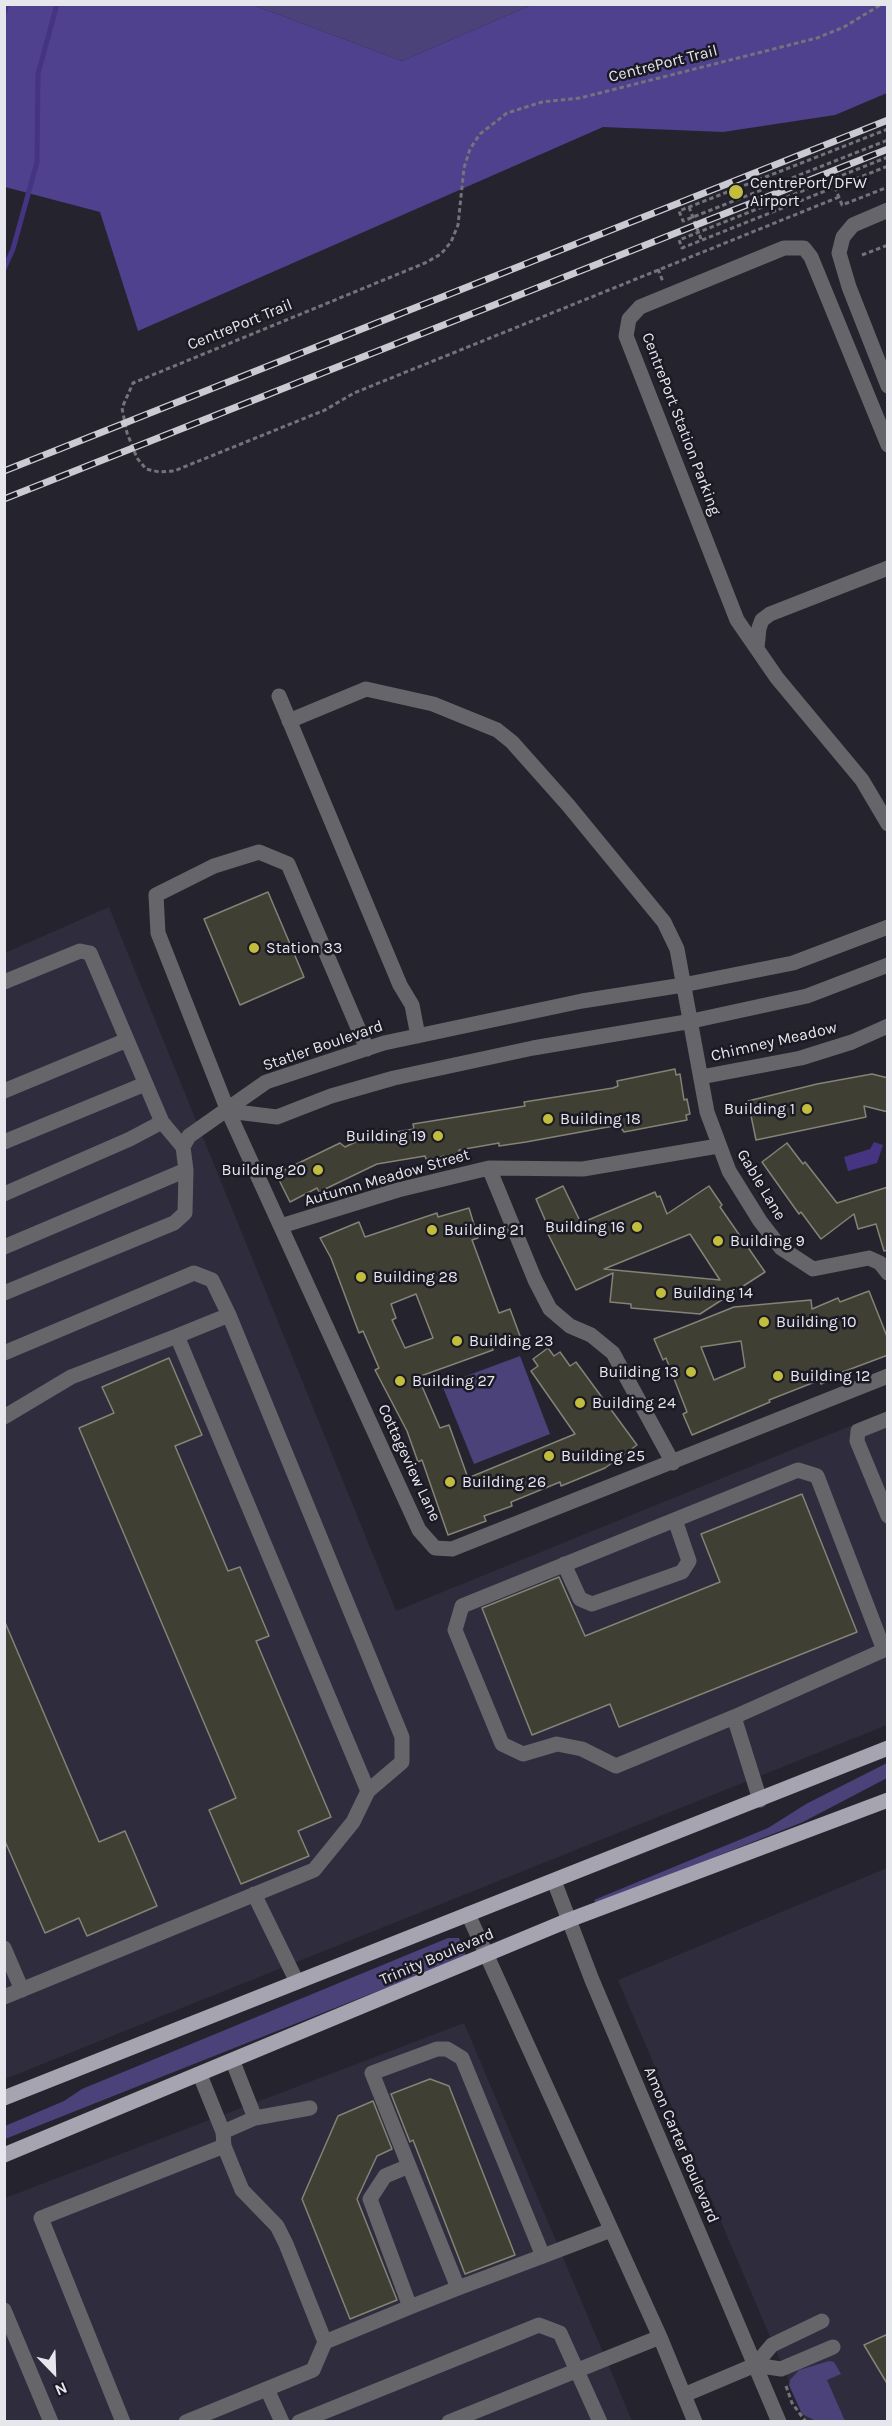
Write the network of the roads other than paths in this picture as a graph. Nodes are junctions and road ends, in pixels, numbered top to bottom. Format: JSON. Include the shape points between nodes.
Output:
{"nodes":[{"id":1,"x":888,"y":210,"type":"edge"},
{"id":2,"x":888,"y":386,"type":"edge"},
{"id":3,"x":888,"y":445,"type":"edge"},
{"id":4,"x":888,"y":568,"type":"edge"},
{"id":5,"x":757,"y":648,"type":"junction"},
{"id":6,"x":279,"y":696,"type":"dead end"},
{"id":7,"x":289,"y":721,"type":"junction"},
{"id":8,"x":888,"y":824,"type":"edge"},
{"id":9,"x":888,"y":927,"type":"edge"},
{"id":10,"x":888,"y":964,"type":"edge"},
{"id":11,"x":4,"y":982,"type":"edge"},
{"id":12,"x":683,"y":985,"type":"junction"},
{"id":13,"x":692,"y":1021,"type":"junction"},
{"id":14,"x":888,"y":1026,"type":"edge"},
{"id":15,"x":418,"y":1036,"type":"junction"},
{"id":16,"x":127,"y":1040,"type":"junction"},
{"id":17,"x":367,"y":1049,"type":"junction"},
{"id":18,"x":701,"y":1077,"type":"junction"},
{"id":19,"x":145,"y":1084,"type":"junction"},
{"id":20,"x":4,"y":1091,"type":"edge"},
{"id":21,"x":228,"y":1111,"type":"junction"},
{"id":22,"x":162,"y":1122,"type":"junction"},
{"id":23,"x":4,"y":1142,"type":"edge"},
{"id":24,"x":718,"y":1146,"type":"junction"},
{"id":25,"x":183,"y":1147,"type":"junction"},
{"id":26,"x":489,"y":1168,"type":"junction"},
{"id":27,"x":186,"y":1170,"type":"junction"},
{"id":28,"x":4,"y":1194,"type":"edge"},
{"id":29,"x":281,"y":1226,"type":"junction"},
{"id":30,"x":4,"y":1247,"type":"edge"},
{"id":31,"x":888,"y":1273,"type":"edge"},
{"id":32,"x":4,"y":1293,"type":"edge"},
{"id":33,"x":229,"y":1315,"type":"junction"},
{"id":34,"x":177,"y":1336,"type":"junction"},
{"id":35,"x":4,"y":1353,"type":"edge"},
{"id":36,"x":888,"y":1376,"type":"edge"},
{"id":37,"x":4,"y":1416,"type":"edge"},
{"id":38,"x":888,"y":1419,"type":"edge"},
{"id":39,"x":674,"y":1463,"type":"junction"},
{"id":40,"x":888,"y":1516,"type":"edge"},
{"id":41,"x":675,"y":1520,"type":"junction"},
{"id":42,"x":564,"y":1564,"type":"junction"},
{"id":43,"x":886,"y":1650,"type":"edge"},
{"id":44,"x":734,"y":1717,"type":"junction"},
{"id":45,"x":888,"y":1748,"type":"edge"},
{"id":46,"x":368,"y":1791,"type":"junction"},
{"id":47,"x":760,"y":1800,"type":"junction"},
{"id":48,"x":888,"y":1800,"type":"edge"},
{"id":49,"x":554,"y":1881,"type":"junction"},
{"id":50,"x":254,"y":1894,"type":"junction"},
{"id":51,"x":468,"y":1914,"type":"junction"},
{"id":52,"x":569,"y":1920,"type":"junction"},
{"id":53,"x":4,"y":1948,"type":"edge"},
{"id":54,"x":487,"y":1955,"type":"junction"},
{"id":55,"x":297,"y":1982,"type":"junction"},
{"id":56,"x":22,"y":1990,"type":"junction"},
{"id":57,"x":4,"y":1997,"type":"edge"},
{"id":58,"x":233,"y":2062,"type":"junction"},
{"id":59,"x":200,"y":2075,"type":"junction"},
{"id":60,"x":4,"y":2098,"type":"edge"},
{"id":61,"x":310,"y":2108,"type":"dead end"},
{"id":62,"x":255,"y":2118,"type":"junction"},
{"id":63,"x":224,"y":2139,"type":"junction"},
{"id":64,"x":4,"y":2155,"type":"edge"},
{"id":65,"x":409,"y":2166,"type":"junction"},
{"id":66,"x":611,"y":2230,"type":"junction"},
{"id":67,"x":543,"y":2256,"type":"junction"},
{"id":68,"x":458,"y":2288,"type":"junction"},
{"id":69,"x":410,"y":2307,"type":"junction"},
{"id":70,"x":4,"y":2310,"type":"edge"},
{"id":71,"x":822,"y":2321,"type":"dead end"},
{"id":72,"x":660,"y":2337,"type":"junction"},
{"id":73,"x":325,"y":2342,"type":"junction"},
{"id":74,"x":833,"y":2347,"type":"dead end"},
{"id":75,"x":755,"y":2365,"type":"junction"},
{"id":76,"x":577,"y":2368,"type":"junction"},
{"id":77,"x":267,"y":2389,"type":"junction"},
{"id":78,"x":684,"y":2395,"type":"junction"},
{"id":79,"x":51,"y":2421,"type":"edge"},
{"id":80,"x":123,"y":2421,"type":"edge"},
{"id":81,"x":186,"y":2421,"type":"edge"},
{"id":82,"x":282,"y":2421,"type":"edge"},
{"id":83,"x":299,"y":2421,"type":"edge"},
{"id":84,"x":449,"y":2421,"type":"edge"},
{"id":85,"x":600,"y":2421,"type":"edge"},
{"id":86,"x":695,"y":2421,"type":"edge"},
{"id":87,"x":779,"y":2421,"type":"edge"}],
"edges":[{"from":1,"to":2,"type":"street","via":[[853,225],[843,237],[839,253]]},
{"from":3,"to":5,"type":"street","name":"CentrePort Station Parking","via":[[812,257],[804,249],[784,248],[763,256],[640,307],[629,319],[626,328],[631,348],[737,620]]},
{"from":4,"to":5,"type":"street","via":[[770,614],[762,620]]},
{"from":5,"to":8,"type":"street","name":"CentrePort Station Parking","via":[[784,687],[862,780]]},
{"from":6,"to":7,"type":"street"},
{"from":7,"to":12,"type":"street","name":"Gable Lane","via":[[366,689],[433,704],[497,730],[568,805],[664,922],[677,949]]},
{"from":7,"to":15,"type":"street","via":[[400,986],[412,1005]]},
{"from":9,"to":12,"type":"street","name":"Statler Boulevard","via":[[793,963]]},
{"from":10,"to":13,"type":"street","via":[[807,996]]},
{"from":11,"to":16,"type":"street","via":[[80,951],[90,953]]},
{"from":12,"to":13,"type":"street","name":"Gable Lane"},
{"from":12,"to":15,"type":"street","name":"Statler Boulevard","via":[[582,1001]]},
{"from":13,"to":18,"type":"street","name":"Gable Lane"},
{"from":13,"to":21,"type":"street","via":[[555,1043],[394,1078],[277,1117]]},
{"from":14,"to":18,"type":"street","name":"Chimney Meadow","via":[[801,1058]]},
{"from":15,"to":17,"type":"street","name":"Statler Boulevard"},
{"from":16,"to":19,"type":"street"},
{"from":16,"to":20,"type":"street"},
{"from":17,"to":21,"type":"street","name":"Statler Boulevard","via":[[266,1082]]},
{"from":17,"to":21,"type":"street","name":"Cottageview Lane","via":[[288,864],[259,852],[214,866],[156,894],[158,933]]},
{"from":18,"to":24,"type":"street","name":"Gable Lane"},
{"from":19,"to":22,"type":"street"},
{"from":19,"to":23,"type":"street"},
{"from":21,"to":25,"type":"street","name":"Statler Boulevard","via":[[189,1136]]},
{"from":21,"to":29,"type":"street","name":"Cottageview Lane"},
{"from":22,"to":25,"type":"street"},
{"from":22,"to":28,"type":"street"},
{"from":24,"to":26,"type":"street","name":"Autumn Meadow Street","via":[[583,1169]]},
{"from":24,"to":31,"type":"street","name":"Gable Lane","via":[[760,1221],[781,1248],[797,1260],[813,1269],[869,1258]]},
{"from":25,"to":27,"type":"street"},
{"from":26,"to":29,"type":"street","name":"Autumn Meadow Street","via":[[398,1190]]},
{"from":26,"to":39,"type":"street","via":[[550,1309],[613,1353]]},
{"from":27,"to":30,"type":"street"},
{"from":27,"to":32,"type":"street","via":[[184,1214],[174,1223]]},
{"from":29,"to":39,"type":"street","name":"Cottageview Lane","via":[[419,1530],[435,1548],[452,1549]]},
{"from":33,"to":34,"type":"street"},
{"from":33,"to":35,"type":"street","via":[[212,1280],[194,1273]]},
{"from":33,"to":46,"type":"street","via":[[402,1737],[402,1762]]},
{"from":34,"to":37,"type":"street","via":[[71,1377]]},
{"from":34,"to":46,"type":"street"},
{"from":36,"to":39,"type":"street","name":"Cottageview Lane"},
{"from":38,"to":40,"type":"street","via":[[858,1431],[856,1441]]},
{"from":41,"to":42,"type":"street"},
{"from":41,"to":42,"type":"street","via":[[689,1561],[682,1572],[592,1604],[580,1599]]},
{"from":41,"to":43,"type":"street","via":[[798,1470],[817,1476]]},
{"from":42,"to":44,"type":"street","via":[[462,1606],[455,1630],[502,1744],[523,1754],[557,1744],[582,1749],[616,1766]]},
{"from":43,"to":44,"type":"street"},
{"from":44,"to":47,"type":"street"},
{"from":45,"to":47,"type":"main road","name":"Trinity Boulevard"},
{"from":46,"to":50,"type":"street","via":[[353,1822],[314,1870]]},
{"from":47,"to":49,"type":"main road","name":"Trinity Boulevard"},
{"from":48,"to":52,"type":"main road","name":"Trinity Boulevard"},
{"from":49,"to":51,"type":"main road","name":"Trinity Boulevard"},
{"from":49,"to":52,"type":"street","name":"Amon Carter Boulevard"},
{"from":50,"to":55,"type":"street"},
{"from":50,"to":56,"type":"street"},
{"from":51,"to":54,"type":"street"},
{"from":51,"to":55,"type":"main road","name":"Trinity Boulevard"},
{"from":52,"to":54,"type":"main road","name":"Trinity Boulevard"},
{"from":52,"to":75,"type":"street","name":"Amon Carter Boulevard"},
{"from":53,"to":56,"type":"street"},
{"from":54,"to":58,"type":"main road","name":"Trinity Boulevard"},
{"from":54,"to":66,"type":"street"},
{"from":55,"to":60,"type":"main road","name":"Trinity Boulevard"},
{"from":56,"to":57,"type":"street"},
{"from":58,"to":59,"type":"main road","name":"Trinity Boulevard"},
{"from":58,"to":62,"type":"street"},
{"from":59,"to":63,"type":"street"},
{"from":59,"to":64,"type":"main road","name":"Trinity Boulevard"},
{"from":61,"to":62,"type":"street"},
{"from":62,"to":63,"type":"street"},
{"from":63,"to":73,"type":"street","via":[[242,2190],[277,2226],[286,2244]]},
{"from":63,"to":80,"type":"street","via":[[41,2218]]},
{"from":65,"to":67,"type":"street","via":[[372,2073],[436,2049],[447,2049],[462,2058]]},
{"from":65,"to":68,"type":"street"},
{"from":65,"to":69,"type":"street","via":[[385,2176],[370,2199]]},
{"from":66,"to":67,"type":"street"},
{"from":66,"to":72,"type":"street"},
{"from":67,"to":68,"type":"street"},
{"from":68,"to":69,"type":"street"},
{"from":69,"to":73,"type":"street"},
{"from":70,"to":79,"type":"street"},
{"from":71,"to":75,"type":"street","via":[[772,2345]]},
{"from":72,"to":76,"type":"street"},
{"from":72,"to":78,"type":"street"},
{"from":73,"to":77,"type":"street","via":[[313,2370]]},
{"from":74,"to":75,"type":"street","via":[[781,2369]]},
{"from":75,"to":78,"type":"street"},
{"from":75,"to":87,"type":"street","name":"Amon Carter Boulevard"},
{"from":76,"to":83,"type":"street","via":[[560,2333],[539,2325]]},
{"from":76,"to":84,"type":"street"},
{"from":76,"to":85,"type":"street"},
{"from":77,"to":81,"type":"street"},
{"from":77,"to":82,"type":"street"},
{"from":78,"to":86,"type":"street"}]}
